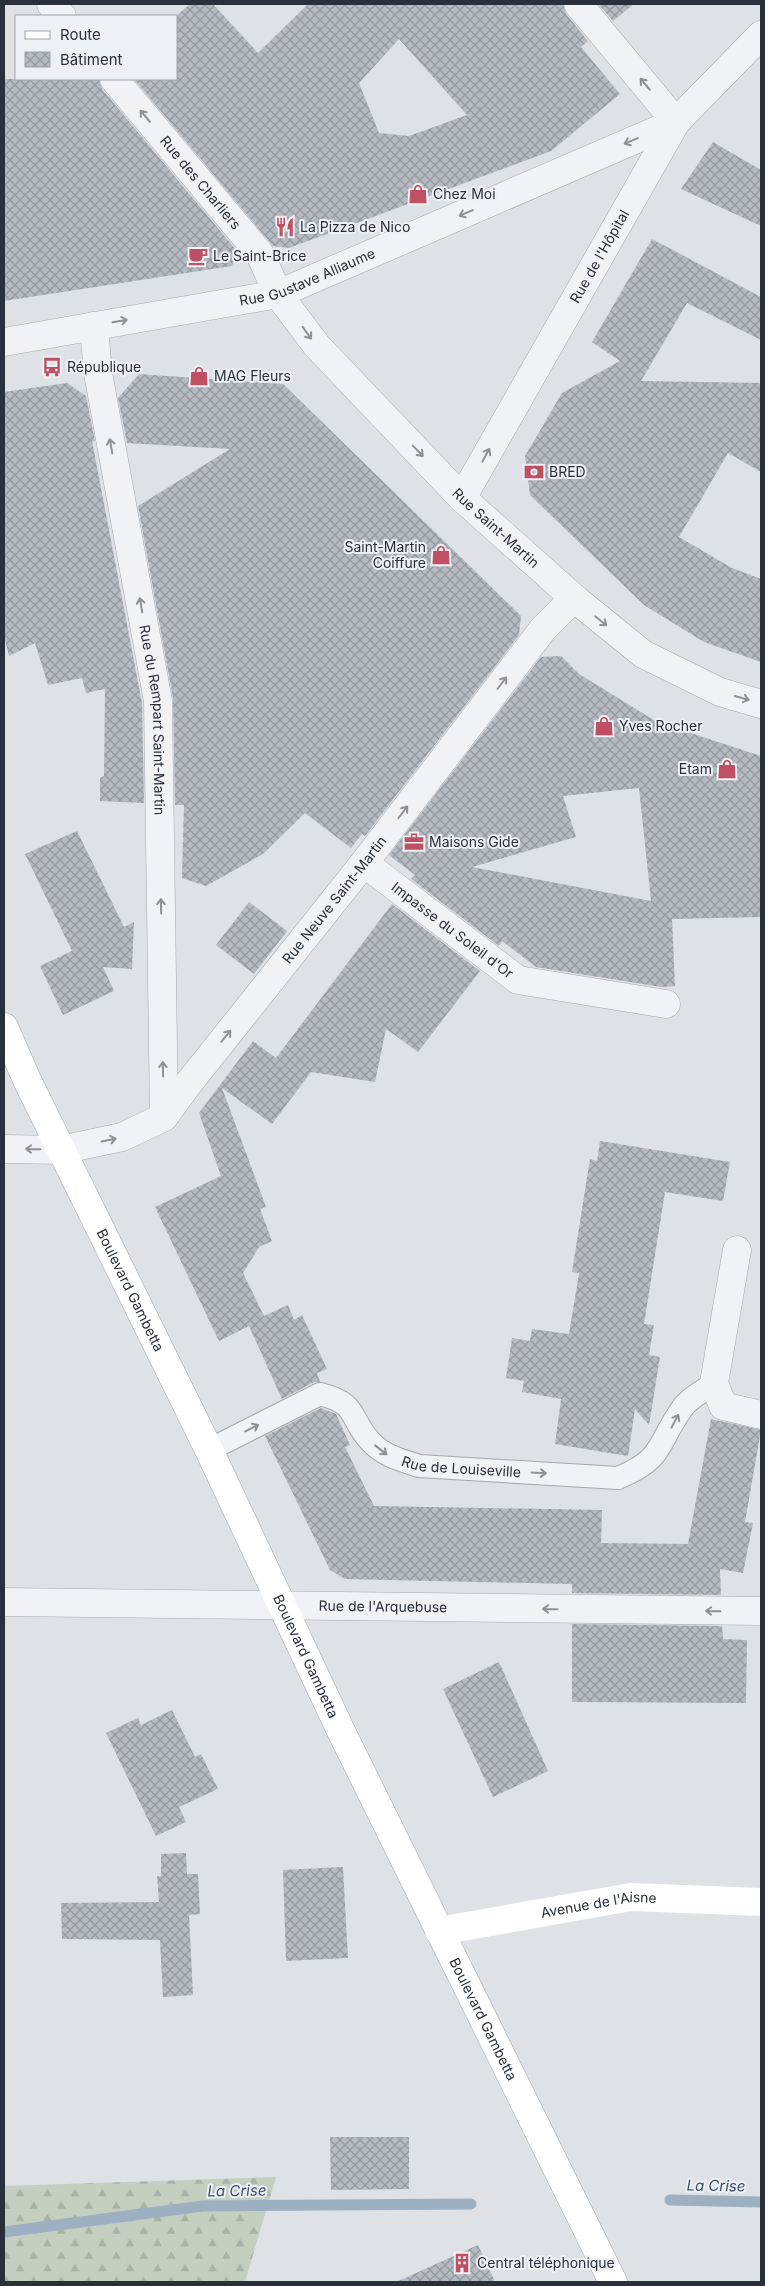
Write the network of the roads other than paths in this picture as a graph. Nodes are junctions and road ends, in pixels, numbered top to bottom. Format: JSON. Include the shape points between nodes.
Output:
{"nodes":[{"id":1,"x":52,"y":4,"type":"edge"},
{"id":2,"x":578,"y":4,"type":"edge"},
{"id":3,"x":61,"y":15,"type":"edge"},
{"id":4,"x":761,"y":35,"type":"edge"},
{"id":5,"x":115,"y":80,"type":"edge"},
{"id":6,"x":676,"y":122,"type":"junction"},
{"id":7,"x":278,"y":294,"type":"junction"},
{"id":8,"x":94,"y":326,"type":"junction"},
{"id":9,"x":4,"y":342,"type":"edge"},
{"id":10,"x":462,"y":498,"type":"junction"},
{"id":11,"x":574,"y":598,"type":"junction"},
{"id":12,"x":761,"y":704,"type":"edge"},
{"id":13,"x":364,"y":863,"type":"junction"},
{"id":14,"x":666,"y":1004,"type":"dead end"},
{"id":15,"x":4,"y":1027,"type":"edge"},
{"id":16,"x":164,"y":1117,"type":"junction"},
{"id":17,"x":4,"y":1149,"type":"edge"},
{"id":18,"x":61,"y":1150,"type":"junction"},
{"id":19,"x":737,"y":1250,"type":"dead end"},
{"id":20,"x":714,"y":1383,"type":"junction"},
{"id":21,"x":761,"y":1415,"type":"edge"},
{"id":22,"x":209,"y":1450,"type":"junction"},
{"id":23,"x":4,"y":1602,"type":"edge"},
{"id":24,"x":283,"y":1606,"type":"junction"},
{"id":25,"x":761,"y":1611,"type":"edge"},
{"id":26,"x":761,"y":1902,"type":"edge"},
{"id":27,"x":439,"y":1931,"type":"junction"},
{"id":28,"x":613,"y":2282,"type":"edge"}],
"edges":[{"from":1,"to":3,"type":"street"},
{"from":6,"to":2,"type":"street","one_way":true},
{"from":4,"to":6,"type":"street","name":"Rue de l'Hôpital"},
{"from":7,"to":5,"type":"street","name":"Rue des Charliers","one_way":true,"via":[[260,254]]},
{"from":6,"to":7,"type":"street","name":"Rue Gustave Alliaume","one_way":true},
{"from":10,"to":6,"type":"street","name":"Rue de l'Hôpital","one_way":true},
{"from":8,"to":7,"type":"street","name":"Rue Gustave Alliaume","one_way":true},
{"from":7,"to":10,"type":"street","name":"Rue Saint-Martin","one_way":true,"via":[[317,346]]},
{"from":8,"to":9,"type":"street","name":"Rue Gustave Alliaume"},
{"from":16,"to":8,"type":"street","name":"Rue du Rempart Saint-Martin","one_way":true,"via":[[158,701],[98,373]]},
{"from":10,"to":11,"type":"street","name":"Rue Saint-Martin"},
{"from":11,"to":12,"type":"street","name":"Rue Saint-Martin","one_way":true,"via":[[642,654],[720,692]]},
{"from":13,"to":11,"type":"street","name":"Rue Neuve Saint-Martin","one_way":true,"via":[[543,629]]},
{"from":13,"to":14,"type":"street","name":"Impasse du Soleil d'Or","via":[[518,980]]},
{"from":16,"to":13,"type":"street","name":"Rue Neuve Saint-Martin","one_way":true},
{"from":15,"to":18,"type":"main road","name":"Boulevard Gambetta"},
{"from":18,"to":16,"type":"street","name":"Rue Neuve Saint-Martin","one_way":true,"via":[[122,1137]]},
{"from":18,"to":17,"type":"street","name":"Rue Neuve Saint-Martin","one_way":true},
{"from":18,"to":22,"type":"main road","name":"Boulevard Gambetta"},
{"from":19,"to":20,"type":"street"},
{"from":20,"to":21,"type":"street","via":[[723,1406]]},
{"from":22,"to":20,"type":"lane","name":"Rue de Louiseville","one_way":true,"via":[[320,1394],[338,1398],[350,1409],[370,1442],[388,1456],[419,1466],[618,1478],[641,1468],[659,1450],[682,1408]]},
{"from":22,"to":24,"type":"main road","name":"Boulevard Gambetta"},
{"from":23,"to":24,"type":"street","name":"Rue de l'Arquebuse"},
{"from":25,"to":24,"type":"street","name":"Rue de l'Arquebuse","one_way":true},
{"from":24,"to":27,"type":"main road","name":"Boulevard Gambetta"},
{"from":26,"to":27,"type":"main road","name":"Avenue de l'Aisne","via":[[631,1897]]},
{"from":27,"to":28,"type":"main road","name":"Boulevard Gambetta"}]}
